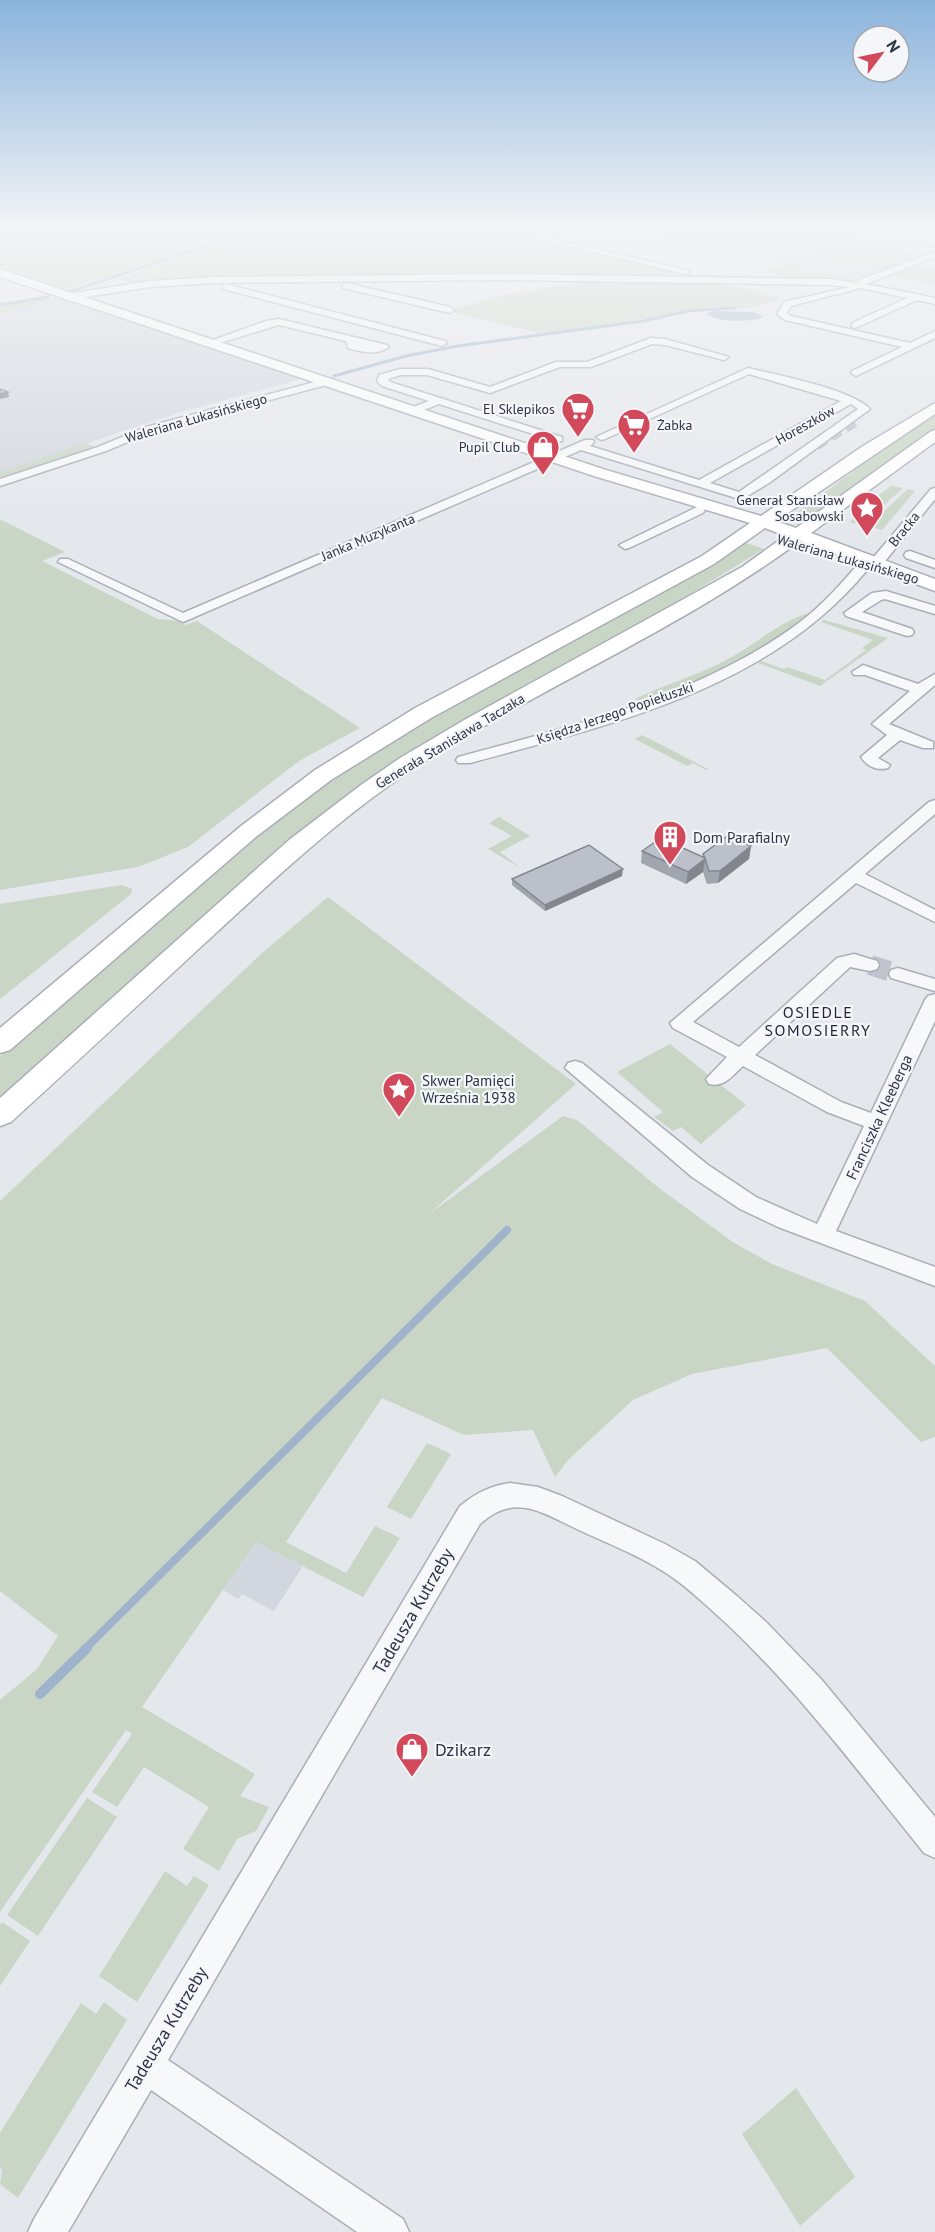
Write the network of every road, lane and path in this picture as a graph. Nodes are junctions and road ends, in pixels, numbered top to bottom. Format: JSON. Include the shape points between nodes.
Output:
{"nodes":[{"id":1,"x":183,"y":334,"type":"edge"},
{"id":2,"x":237,"y":334,"type":"edge"},
{"id":3,"x":332,"y":334,"type":"edge"},
{"id":4,"x":410,"y":334,"type":"edge"},
{"id":5,"x":860,"y":334,"type":"edge"},
{"id":6,"x":935,"y":334,"type":"edge"},
{"id":7,"x":351,"y":339,"type":"dead end"},
{"id":8,"x":210,"y":343,"type":"junction"},
{"id":9,"x":442,"y":343,"type":"dead end"},
{"id":10,"x":912,"y":346,"type":"junction"},
{"id":11,"x":724,"y":357,"type":"dead end"},
{"id":12,"x":588,"y":365,"type":"junction"},
{"id":13,"x":606,"y":370,"type":"dead end"},
{"id":14,"x":855,"y":373,"type":"dead end"},
{"id":15,"x":326,"y":382,"type":"junction"},
{"id":16,"x":439,"y":400,"type":"junction"},
{"id":17,"x":850,"y":400,"type":"junction"},
{"id":18,"x":935,"y":407,"type":"edge"},
{"id":19,"x":412,"y":411,"type":"junction"},
{"id":20,"x":859,"y":419,"type":"dead end"},
{"id":21,"x":935,"y":435,"type":"edge"},
{"id":22,"x":601,"y":437,"type":"dead end"},
{"id":23,"x":584,"y":444,"type":"junction"},
{"id":24,"x":554,"y":457,"type":"junction"},
{"id":25,"x":600,"y":473,"type":"junction"},
{"id":26,"x":760,"y":479,"type":"dead end"},
{"id":27,"x":0,"y":483,"type":"edge"},
{"id":28,"x":700,"y":484,"type":"junction"},
{"id":29,"x":935,"y":490,"type":"edge"},
{"id":30,"x":732,"y":494,"type":"junction"},
{"id":31,"x":699,"y":510,"type":"junction"},
{"id":32,"x":758,"y":526,"type":"junction"},
{"id":33,"x":795,"y":538,"type":"junction"},
{"id":34,"x":625,"y":545,"type":"dead end"},
{"id":35,"x":910,"y":555,"type":"dead end"},
{"id":36,"x":64,"y":562,"type":"dead end"},
{"id":37,"x":871,"y":564,"type":"junction"},
{"id":38,"x":935,"y":564,"type":"edge"},
{"id":39,"x":933,"y":584,"type":"edge"},
{"id":40,"x":935,"y":610,"type":"edge"},
{"id":41,"x":851,"y":613,"type":"junction"},
{"id":42,"x":836,"y":621,"type":"dead end"},
{"id":43,"x":907,"y":632,"type":"dead end"},
{"id":44,"x":859,"y":672,"type":"dead end"},
{"id":45,"x":935,"y":678,"type":"edge"},
{"id":46,"x":920,"y":690,"type":"junction"},
{"id":47,"x":897,"y":734,"type":"junction"},
{"id":48,"x":928,"y":745,"type":"dead end"},
{"id":49,"x":464,"y":760,"type":"dead end"},
{"id":50,"x":882,"y":765,"type":"dead end"},
{"id":51,"x":935,"y":805,"type":"edge"},
{"id":52,"x":854,"y":875,"type":"junction"},
{"id":53,"x":935,"y":917,"type":"edge"},
{"id":54,"x":870,"y":965,"type":"tunnel mouth"},
{"id":55,"x":898,"y":974,"type":"tunnel mouth"},
{"id":56,"x":935,"y":985,"type":"edge"},
{"id":57,"x":935,"y":1000,"type":"edge"},
{"id":58,"x":0,"y":1043,"type":"edge"},
{"id":59,"x":741,"y":1056,"type":"junction"},
{"id":60,"x":575,"y":1068,"type":"dead end"},
{"id":61,"x":716,"y":1079,"type":"dead end"},
{"id":62,"x":0,"y":1115,"type":"edge"},
{"id":63,"x":877,"y":1123,"type":"junction"},
{"id":64,"x":824,"y":1235,"type":"junction"},
{"id":65,"x":935,"y":1277,"type":"edge"},
{"id":66,"x":935,"y":1842,"type":"edge"},
{"id":67,"x":145,"y":2066,"type":"junction"},
{"id":68,"x":47,"y":2232,"type":"edge"},
{"id":69,"x":390,"y":2232,"type":"edge"}],
"edges":[{"from":1,"to":8,"type":"main road","name":"Waleriana Łukasińskiego"},
{"from":2,"to":8,"type":"street"},
{"from":3,"to":7,"type":"street"},
{"from":4,"to":9,"type":"street"},
{"from":5,"to":10,"type":"street"},
{"from":6,"to":10,"type":"street"},
{"from":8,"to":15,"type":"main road","name":"Waleriana Łukasińskiego"},
{"from":10,"to":14,"type":"street"},
{"from":11,"to":12,"type":"street","via":[[656,341]]},
{"from":12,"to":13,"type":"street"},
{"from":12,"to":16,"type":"street","via":[[559,364],[490,390],[423,371],[400,372],[382,379],[386,384]]},
{"from":15,"to":19,"type":"main road","name":"Waleriana Łukasińskiego"},
{"from":15,"to":27,"type":"street","name":"Waleriana Łukasińskiego","via":[[150,429]]},
{"from":16,"to":19,"type":"street"},
{"from":16,"to":23,"type":"street","via":[[560,440]]},
{"from":17,"to":20,"type":"street","via":[[871,408]]},
{"from":17,"to":22,"type":"street","name":"Horeszków","via":[[748,371]]},
{"from":17,"to":28,"type":"street","name":"Horeszków"},
{"from":17,"to":30,"type":"street","via":[[865,410],[745,495]]},
{"from":18,"to":32,"type":"main road"},
{"from":19,"to":24,"type":"main road","name":"Waleriana Łukasińskiego"},
{"from":21,"to":33,"type":"main road","name":"Generała Stanisława Taczaka"},
{"from":23,"to":24,"type":"street"},
{"from":23,"to":28,"type":"street"},
{"from":24,"to":25,"type":"main road","name":"Waleriana Łukasińskiego"},
{"from":24,"to":36,"type":"street","name":"Janka Muzykanta","via":[[183,618]]},
{"from":25,"to":31,"type":"main road","name":"Waleriana Łukasińskiego"},
{"from":25,"to":32,"type":"main road","name":"Waleriana Łukasińskiego"},
{"from":26,"to":30,"type":"street","via":[[739,494]]},
{"from":28,"to":30,"type":"street"},
{"from":29,"to":37,"type":"street","name":"Bracka"},
{"from":31,"to":32,"type":"main road","name":"Waleriana Łukasińskiego"},
{"from":31,"to":34,"type":"street"},
{"from":32,"to":33,"type":"main road","name":"Waleriana Łukasińskiego"},
{"from":32,"to":58,"type":"main road","via":[[678,577],[402,725],[323,775],[249,831]]},
{"from":33,"to":37,"type":"main road","name":"Waleriana Łukasińskiego"},
{"from":33,"to":62,"type":"main road","name":"Generała Stanisława Taczaka","via":[[734,579],[474,724],[369,790],[298,845]]},
{"from":35,"to":38,"type":"street"},
{"from":37,"to":39,"type":"main road","name":"Waleriana Łukasińskiego"},
{"from":37,"to":49,"type":"street","name":"Księdza Jerzego Popiełuszki","via":[[803,626],[718,676],[651,704]]},
{"from":40,"to":41,"type":"street","via":[[886,595],[877,596]]},
{"from":41,"to":42,"type":"street"},
{"from":41,"to":43,"type":"street"},
{"from":44,"to":46,"type":"street","via":[[863,669]]},
{"from":45,"to":46,"type":"street"},
{"from":46,"to":47,"type":"street","via":[[880,722],[882,728]]},
{"from":47,"to":48,"type":"street"},
{"from":47,"to":50,"type":"street","via":[[869,757]]},
{"from":51,"to":52,"type":"street"},
{"from":52,"to":53,"type":"street"},
{"from":52,"to":59,"type":"street","via":[[680,1023]]},
{"from":54,"to":59,"type":"street","via":[[854,960],[844,962]]},
{"from":55,"to":56,"type":"street"},
{"from":57,"to":63,"type":"street","name":"Franciszka Kleeberga"},
{"from":59,"to":61,"type":"street"},
{"from":59,"to":63,"type":"street","via":[[834,1107]]},
{"from":60,"to":64,"type":"street","via":[[730,1192],[766,1213]]},
{"from":63,"to":64,"type":"street","name":"Franciszka Kleeberga"},
{"from":64,"to":65,"type":"street"},
{"from":66,"to":67,"type":"street","name":"Tadeusza Kutrzeby","via":[[787,1661],[680,1567],[540,1498],[505,1494],[489,1498],[470,1515]]},
{"from":67,"to":68,"type":"street","name":"Tadeusza Kutrzeby"},
{"from":67,"to":69,"type":"street"}]}
